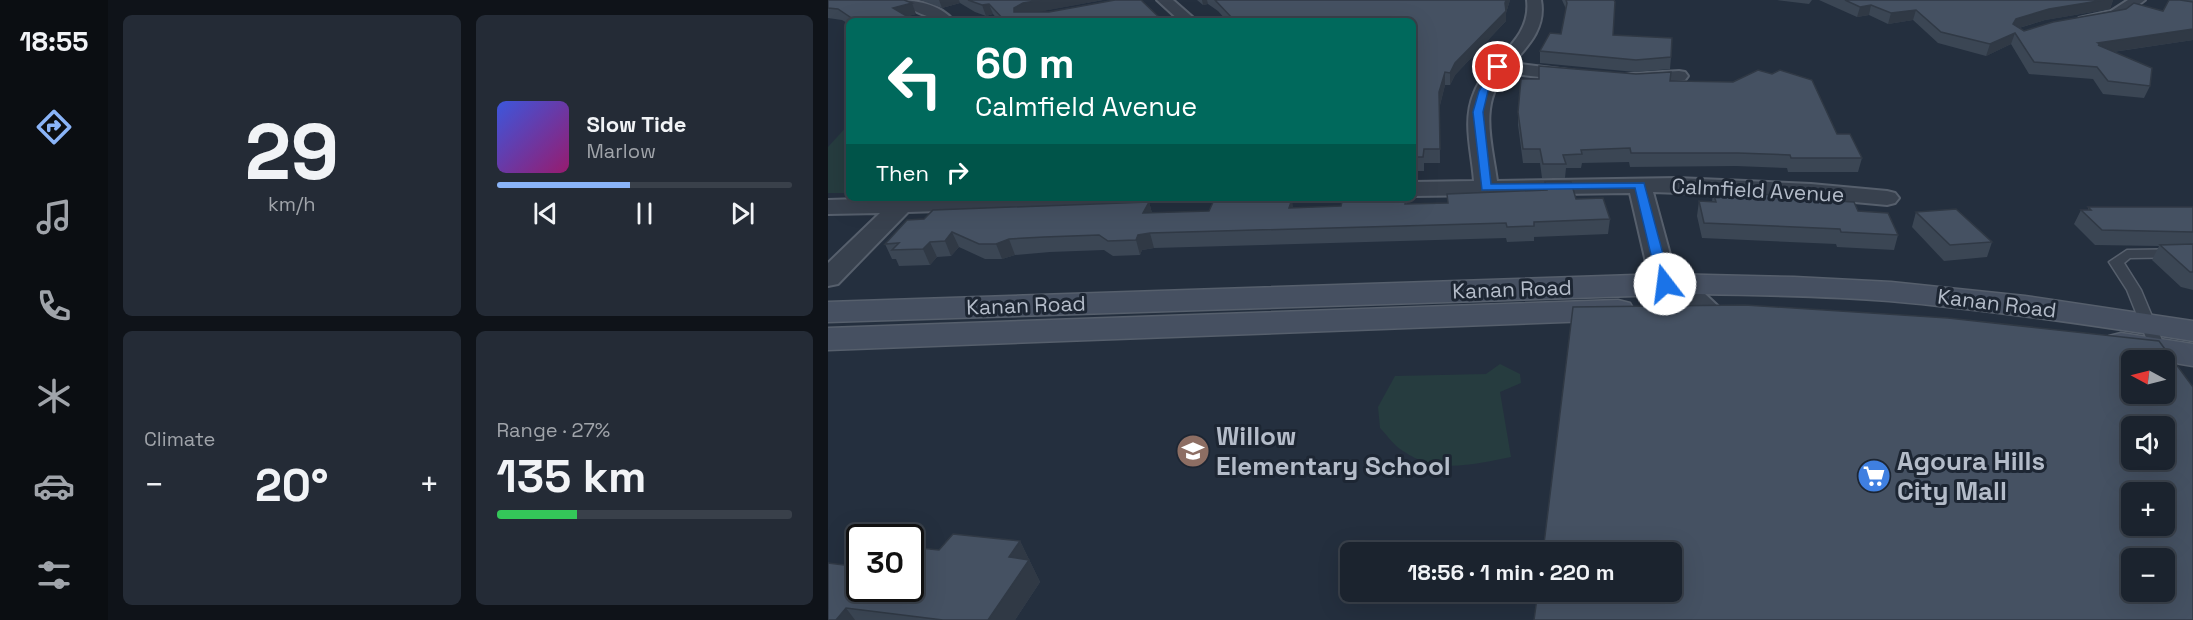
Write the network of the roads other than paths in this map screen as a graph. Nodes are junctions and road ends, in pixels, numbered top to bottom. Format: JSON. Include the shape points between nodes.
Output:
{"nodes":[{"id":1,"x":901,"y":0,"type":"edge"},
{"id":2,"x":1164,"y":0,"type":"edge"},
{"id":3,"x":1534,"y":0,"type":"edge"},
{"id":4,"x":2138,"y":0,"type":"edge"},
{"id":5,"x":941,"y":18,"type":"edge"},
{"id":6,"x":1185,"y":18,"type":"edge"},
{"id":7,"x":2074,"y":23,"type":"edge"},
{"id":8,"x":1498,"y":67,"type":"junction"},
{"id":9,"x":1592,"y":76,"type":"edge"},
{"id":10,"x":1679,"y":76,"type":"dead end"},
{"id":11,"x":1613,"y":78,"type":"edge"},
{"id":12,"x":1640,"y":185,"type":"junction"},
{"id":13,"x":1486,"y":188,"type":"junction"},
{"id":14,"x":1416,"y":189,"type":"edge"},
{"id":15,"x":1887,"y":198,"type":"dead end"},
{"id":16,"x":1029,"y":201,"type":"edge"},
{"id":17,"x":901,"y":205,"type":"junction"},
{"id":18,"x":828,"y":207,"type":"edge"},
{"id":19,"x":2193,"y":253,"type":"edge"},
{"id":20,"x":828,"y":278,"type":"edge"},
{"id":21,"x":1665,"y":284,"type":"junction"},
{"id":22,"x":1709,"y":311,"type":"junction"},
{"id":23,"x":828,"y":312,"type":"edge"},
{"id":24,"x":2193,"y":331,"type":"edge"},
{"id":25,"x":828,"y":339,"type":"edge"},
{"id":26,"x":2132,"y":350,"type":"edge"},
{"id":27,"x":2153,"y":350,"type":"edge"},
{"id":28,"x":2164,"y":350,"type":"edge"},
{"id":29,"x":2172,"y":350,"type":"edge"}],
"edges":[{"from":1,"to":5,"type":"street"},
{"from":2,"to":6,"type":"street"},
{"from":3,"to":8,"type":"street","via":[[1535,20],[1527,36]]},
{"from":4,"to":7,"type":"street","via":[[2116,15]]},
{"from":8,"to":9,"type":"street"},
{"from":8,"to":13,"type":"street","via":[[1484,91],[1478,112]]},
{"from":10,"to":11,"type":"street"},
{"from":12,"to":13,"type":"street","name":"Calmfield Avenue"},
{"from":12,"to":15,"type":"street","name":"Calmfield Avenue","via":[[1737,186]]},
{"from":12,"to":21,"type":"street"},
{"from":13,"to":14,"type":"street","name":"Calmfield Avenue"},
{"from":16,"to":17,"type":"street"},
{"from":17,"to":18,"type":"street"},
{"from":17,"to":20,"type":"street"},
{"from":19,"to":28,"type":"lane","via":[[2127,254],[2116,262]]},
{"from":21,"to":22,"type":"street"},
{"from":21,"to":23,"type":"main road","name":"Kanan Road"},
{"from":21,"to":27,"type":"main road","name":"Kanan Road","via":[[1800,286],[2045,308]]},
{"from":22,"to":25,"type":"main road","name":"Kanan Road","via":[[1608,310]]},
{"from":22,"to":26,"type":"main road","name":"Kanan Road","via":[[1818,313],[1943,322]]},
{"from":24,"to":29,"type":"main road","name":"Kanan Road"}]}
